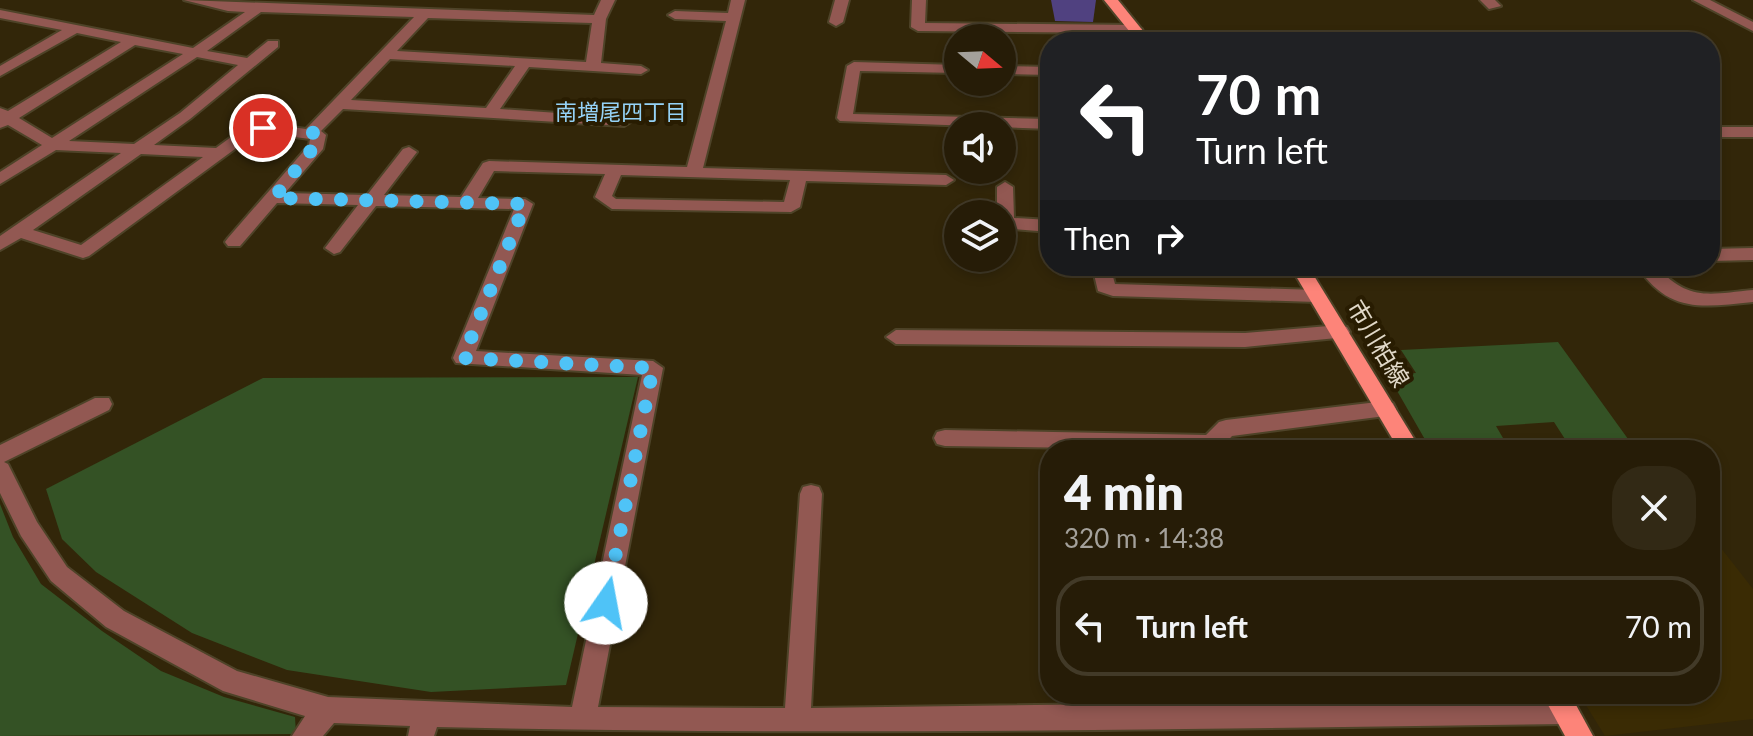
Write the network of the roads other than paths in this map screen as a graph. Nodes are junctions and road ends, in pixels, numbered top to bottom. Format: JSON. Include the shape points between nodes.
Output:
{"nodes":[{"id":1,"x":19,"y":0,"type":"edge"},
{"id":2,"x":191,"y":0,"type":"edge"},
{"id":3,"x":405,"y":0,"type":"edge"},
{"id":4,"x":478,"y":0,"type":"edge"},
{"id":5,"x":549,"y":0,"type":"edge"},
{"id":6,"x":608,"y":0,"type":"edge"},
{"id":7,"x":738,"y":0,"type":"edge"},
{"id":8,"x":842,"y":0,"type":"edge"},
{"id":9,"x":919,"y":0,"type":"edge"},
{"id":10,"x":1111,"y":0,"type":"edge"},
{"id":11,"x":1700,"y":0,"type":"edge"},
{"id":12,"x":262,"y":4,"type":"edge"},
{"id":13,"x":331,"y":5,"type":"edge"},
{"id":14,"x":0,"y":11,"type":"edge"},
{"id":15,"x":395,"y":12,"type":"junction"},
{"id":16,"x":425,"y":13,"type":"junction"},
{"id":17,"x":466,"y":15,"type":"junction"},
{"id":18,"x":675,"y":15,"type":"dead end"},
{"id":19,"x":539,"y":17,"type":"junction"},
{"id":20,"x":733,"y":17,"type":"junction"},
{"id":21,"x":599,"y":19,"type":"junction"},
{"id":22,"x":836,"y":22,"type":"dead end"},
{"id":23,"x":1753,"y":27,"type":"edge"},
{"id":24,"x":74,"y":29,"type":"junction"},
{"id":25,"x":1040,"y":32,"type":"edge"},
{"id":26,"x":1137,"y":32,"type":"edge"},
{"id":27,"x":132,"y":41,"type":"junction"},
{"id":28,"x":273,"y":44,"type":"dead end"},
{"id":29,"x":195,"y":53,"type":"junction"},
{"id":30,"x":385,"y":54,"type":"junction"},
{"id":31,"x":248,"y":63,"type":"junction"},
{"id":32,"x":525,"y":63,"type":"junction"},
{"id":33,"x":593,"y":67,"type":"junction"},
{"id":34,"x":944,"y":69,"type":"edge"},
{"id":35,"x":641,"y":70,"type":"dead end"},
{"id":36,"x":1016,"y":70,"type":"edge"},
{"id":37,"x":1040,"y":71,"type":"edge"},
{"id":38,"x":0,"y":72,"type":"edge"},
{"id":39,"x":340,"y":104,"type":"junction"},
{"id":40,"x":490,"y":113,"type":"junction"},
{"id":41,"x":3,"y":118,"type":"edge"},
{"id":42,"x":624,"y":121,"type":"dead end"},
{"id":43,"x":1040,"y":124,"type":"edge"},
{"id":44,"x":312,"y":132,"type":"junction"},
{"id":45,"x":1720,"y":132,"type":"edge"},
{"id":46,"x":1753,"y":132,"type":"edge"},
{"id":47,"x":53,"y":145,"type":"junction"},
{"id":48,"x":141,"y":148,"type":"junction"},
{"id":49,"x":409,"y":152,"type":"dead end"},
{"id":50,"x":222,"y":153,"type":"junction"},
{"id":51,"x":616,"y":168,"type":"junction"},
{"id":52,"x":694,"y":170,"type":"junction"},
{"id":53,"x":800,"y":174,"type":"junction"},
{"id":54,"x":0,"y":179,"type":"edge"},
{"id":55,"x":944,"y":180,"type":"edge"},
{"id":56,"x":1005,"y":187,"type":"dead end"},
{"id":57,"x":274,"y":198,"type":"junction"},
{"id":58,"x":371,"y":198,"type":"junction"},
{"id":59,"x":467,"y":201,"type":"junction"},
{"id":60,"x":1040,"y":225,"type":"edge"},
{"id":61,"x":7,"y":236,"type":"edge"},
{"id":62,"x":234,"y":242,"type":"dead end"},
{"id":63,"x":334,"y":248,"type":"dead end"},
{"id":64,"x":1753,"y":254,"type":"edge"},
{"id":65,"x":1720,"y":255,"type":"edge"},
{"id":66,"x":1103,"y":276,"type":"edge"},
{"id":67,"x":1305,"y":276,"type":"edge"},
{"id":68,"x":1654,"y":276,"type":"edge"},
{"id":69,"x":1317,"y":296,"type":"junction"},
{"id":70,"x":1753,"y":296,"type":"edge"},
{"id":71,"x":1340,"y":332,"type":"junction"},
{"id":72,"x":896,"y":337,"type":"dead end"},
{"id":73,"x":102,"y":404,"type":"dead end"},
{"id":74,"x":1386,"y":409,"type":"junction"},
{"id":75,"x":945,"y":438,"type":"dead end"},
{"id":76,"x":1040,"y":440,"type":"edge"},
{"id":77,"x":1215,"y":440,"type":"edge"},
{"id":78,"x":1404,"y":440,"type":"edge"},
{"id":79,"x":0,"y":455,"type":"edge"},
{"id":80,"x":0,"y":470,"type":"edge"},
{"id":81,"x":811,"y":494,"type":"dead end"},
{"id":82,"x":1480,"y":704,"type":"edge"},
{"id":83,"x":1561,"y":704,"type":"edge"},
{"id":84,"x":328,"y":710,"type":"junction"},
{"id":85,"x":582,"y":720,"type":"junction"},
{"id":86,"x":797,"y":721,"type":"junction"},
{"id":87,"x":424,"y":726,"type":"edge"},
{"id":88,"x":305,"y":736,"type":"edge"},
{"id":89,"x":1580,"y":736,"type":"edge"}],
"edges":[{"from":1,"to":14,"type":"street"},
{"from":2,"to":12,"type":"street"},
{"from":3,"to":15,"type":"street"},
{"from":4,"to":17,"type":"street"},
{"from":5,"to":19,"type":"street"},
{"from":6,"to":21,"type":"street"},
{"from":7,"to":20,"type":"street"},
{"from":8,"to":22,"type":"street"},
{"from":9,"to":25,"type":"street","via":[[918,27]]},
{"from":10,"to":26,"type":"main road"},
{"from":11,"to":23,"type":"street"},
{"from":12,"to":13,"type":"street"},
{"from":12,"to":29,"type":"street"},
{"from":13,"to":15,"type":"street"},
{"from":14,"to":24,"type":"street"},
{"from":15,"to":16,"type":"street"},
{"from":16,"to":17,"type":"street"},
{"from":16,"to":30,"type":"street"},
{"from":17,"to":19,"type":"street"},
{"from":18,"to":20,"type":"street"},
{"from":19,"to":21,"type":"street"},
{"from":20,"to":52,"type":"street"},
{"from":21,"to":33,"type":"street"},
{"from":24,"to":27,"type":"street"},
{"from":24,"to":38,"type":"street"},
{"from":27,"to":29,"type":"street"},
{"from":27,"to":41,"type":"street"},
{"from":28,"to":31,"type":"street"},
{"from":29,"to":31,"type":"street"},
{"from":29,"to":47,"type":"street"},
{"from":30,"to":32,"type":"street"},
{"from":30,"to":39,"type":"street"},
{"from":31,"to":48,"type":"street"},
{"from":32,"to":33,"type":"street"},
{"from":32,"to":40,"type":"street"},
{"from":33,"to":35,"type":"street"},
{"from":34,"to":43,"type":"street","via":[[854,66],[845,118]]},
{"from":36,"to":37,"type":"street"},
{"from":39,"to":40,"type":"street"},
{"from":39,"to":44,"type":"street"},
{"from":40,"to":42,"type":"street"},
{"from":41,"to":47,"type":"street"},
{"from":44,"to":50,"type":"street","via":[[263,128]]},
{"from":44,"to":57,"type":"street","via":[[320,139],[317,146]]},
{"from":45,"to":46,"type":"street"},
{"from":47,"to":48,"type":"street"},
{"from":47,"to":54,"type":"street"},
{"from":48,"to":50,"type":"street"},
{"from":48,"to":61,"type":"street"},
{"from":49,"to":58,"type":"street"},
{"from":50,"to":61,"type":"street","via":[[83,252]]},
{"from":51,"to":52,"type":"street"},
{"from":51,"to":53,"type":"street","via":[[603,197],[612,204],[791,207]]},
{"from":51,"to":59,"type":"street","via":[[489,166]]},
{"from":52,"to":53,"type":"street"},
{"from":53,"to":55,"type":"street"},
{"from":56,"to":60,"type":"street","via":[[1006,223]]},
{"from":57,"to":58,"type":"street"},
{"from":57,"to":62,"type":"street"},
{"from":58,"to":59,"type":"street"},
{"from":58,"to":63,"type":"street"},
{"from":59,"to":85,"type":"street","via":[[525,204],[463,358],[653,368]]},
{"from":64,"to":65,"type":"street"},
{"from":66,"to":69,"type":"street","via":[[1105,287],[1113,290]]},
{"from":67,"to":69,"type":"main road","name":"市川柏線"},
{"from":68,"to":70,"type":"street","via":[[1680,298]]},
{"from":69,"to":71,"type":"main road","name":"市川柏線"},
{"from":71,"to":72,"type":"street","via":[[1245,340]]},
{"from":71,"to":74,"type":"main road","name":"市川柏線"},
{"from":73,"to":79,"type":"street"},
{"from":74,"to":77,"type":"street","via":[[1226,428]]},
{"from":74,"to":78,"type":"main road","name":"市川柏線"},
{"from":75,"to":76,"type":"street"},
{"from":80,"to":84,"type":"street","via":[[59,574],[115,619],[232,682]]},
{"from":81,"to":86,"type":"street"},
{"from":82,"to":86,"type":"street"},
{"from":83,"to":89,"type":"main road"},
{"from":84,"to":87,"type":"street"},
{"from":84,"to":88,"type":"street"},
{"from":85,"to":86,"type":"street"},
{"from":85,"to":87,"type":"street"}]}
